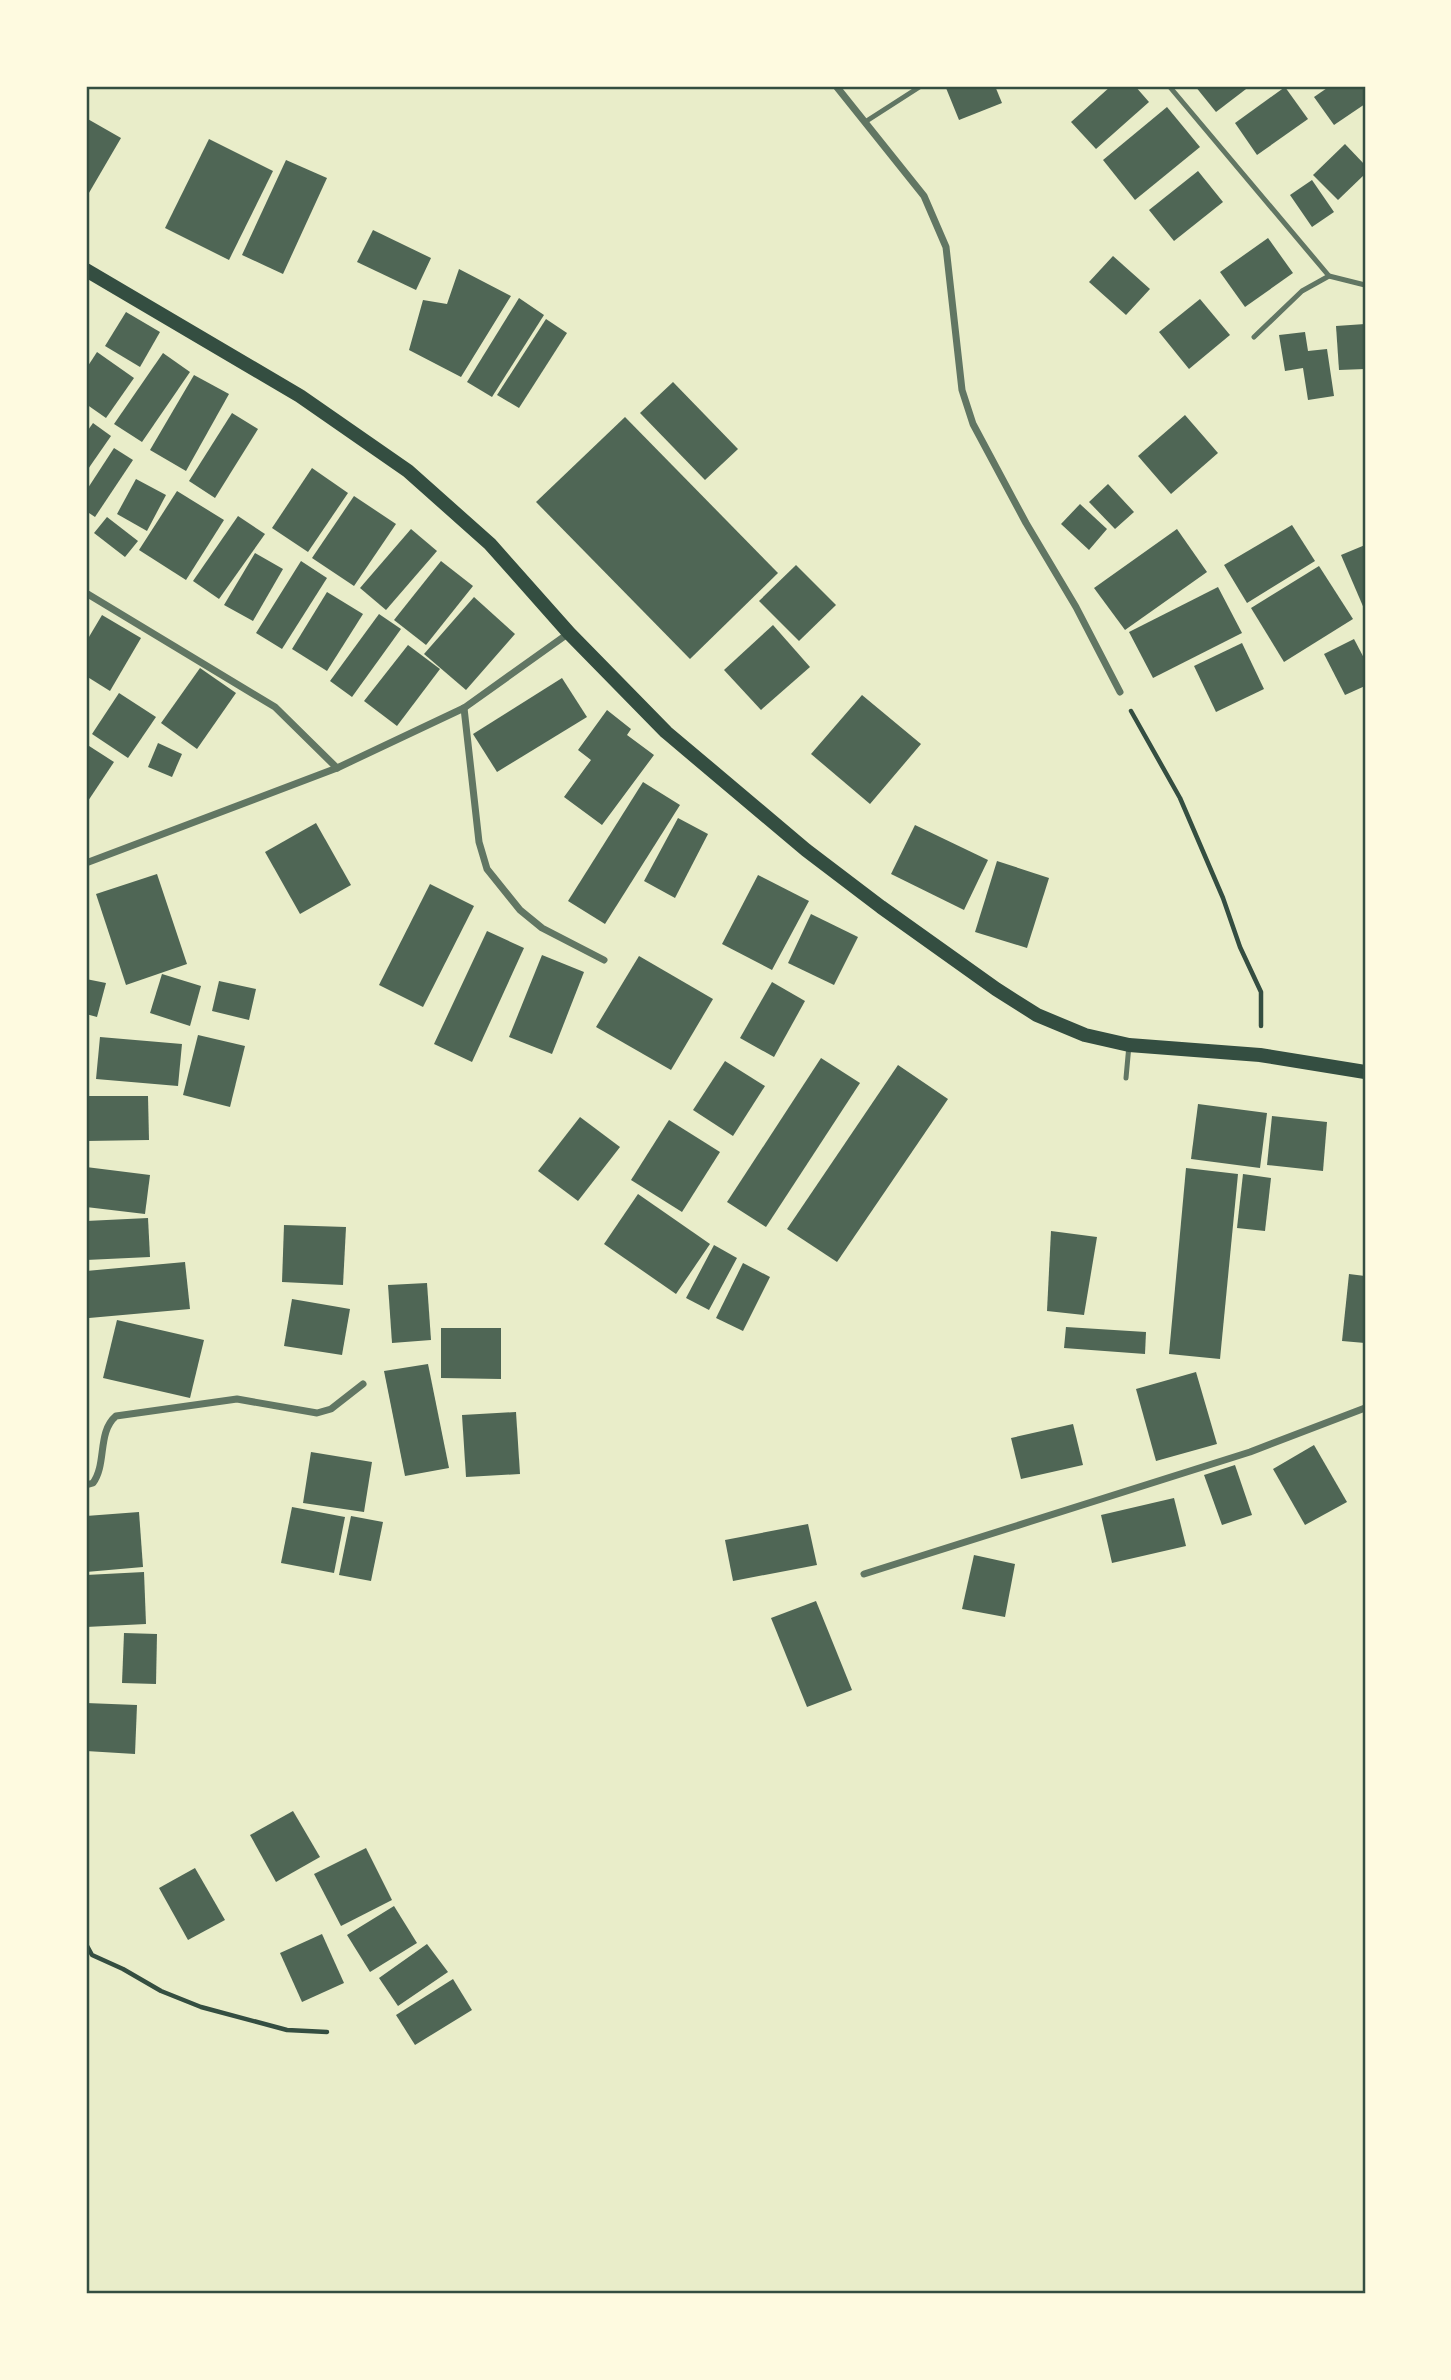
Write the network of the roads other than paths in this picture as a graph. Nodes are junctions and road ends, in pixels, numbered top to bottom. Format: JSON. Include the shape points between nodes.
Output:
{"nodes":[{"id":1,"x":836,"y":86,"type":"edge"},
{"id":2,"x":921,"y":86,"type":"edge"},
{"id":3,"x":1169,"y":86,"type":"edge"},
{"id":4,"x":865,"y":122,"type":"junction"},
{"id":5,"x":86,"y":270,"type":"edge"},
{"id":6,"x":1329,"y":276,"type":"junction"},
{"id":7,"x":1365,"y":285,"type":"edge"},
{"id":8,"x":1254,"y":337,"type":"dead end"},
{"id":9,"x":86,"y":593,"type":"edge"},
{"id":10,"x":569,"y":633,"type":"junction"},
{"id":11,"x":1120,"y":692,"type":"road end"},
{"id":12,"x":464,"y":708,"type":"junction"},
{"id":13,"x":337,"y":768,"type":"junction"},
{"id":14,"x":86,"y":863,"type":"edge"},
{"id":15,"x":604,"y":960,"type":"dead end"},
{"id":16,"x":1129,"y":1045,"type":"junction"},
{"id":17,"x":1365,"y":1072,"type":"edge"},
{"id":18,"x":1126,"y":1078,"type":"dead end"},
{"id":19,"x":363,"y":1384,"type":"dead end"},
{"id":20,"x":1365,"y":1408,"type":"edge"},
{"id":21,"x":86,"y":1485,"type":"edge"},
{"id":22,"x":864,"y":1574,"type":"dead end"}],
"edges":[{"from":1,"to":4,"type":"street"},
{"from":2,"to":4,"type":"lane"},
{"from":3,"to":6,"type":"lane"},
{"from":4,"to":11,"type":"street","via":[[924,196],[946,247],[962,390],[973,424]]},
{"from":5,"to":10,"type":"main road","via":[[300,396],[408,471],[490,544]]},
{"from":6,"to":7,"type":"lane"},
{"from":6,"to":8,"type":"lane","via":[[1303,291]]},
{"from":9,"to":13,"type":"street","via":[[275,707]]},
{"from":10,"to":12,"type":"street"},
{"from":10,"to":16,"type":"main road","via":[[666,732],[881,907],[1037,1015],[1085,1035]]},
{"from":12,"to":13,"type":"street"},
{"from":12,"to":15,"type":"street","via":[[479,842],[487,869],[520,910],[542,928]]},
{"from":13,"to":14,"type":"street"},
{"from":16,"to":17,"type":"main road","via":[[1260,1055]]},
{"from":16,"to":18,"type":"lane"},
{"from":19,"to":21,"type":"street","via":[[331,1409],[317,1413],[237,1399],[116,1416],[107,1427],[100,1474]]},
{"from":20,"to":22,"type":"street","via":[[1250,1452]]}]}
